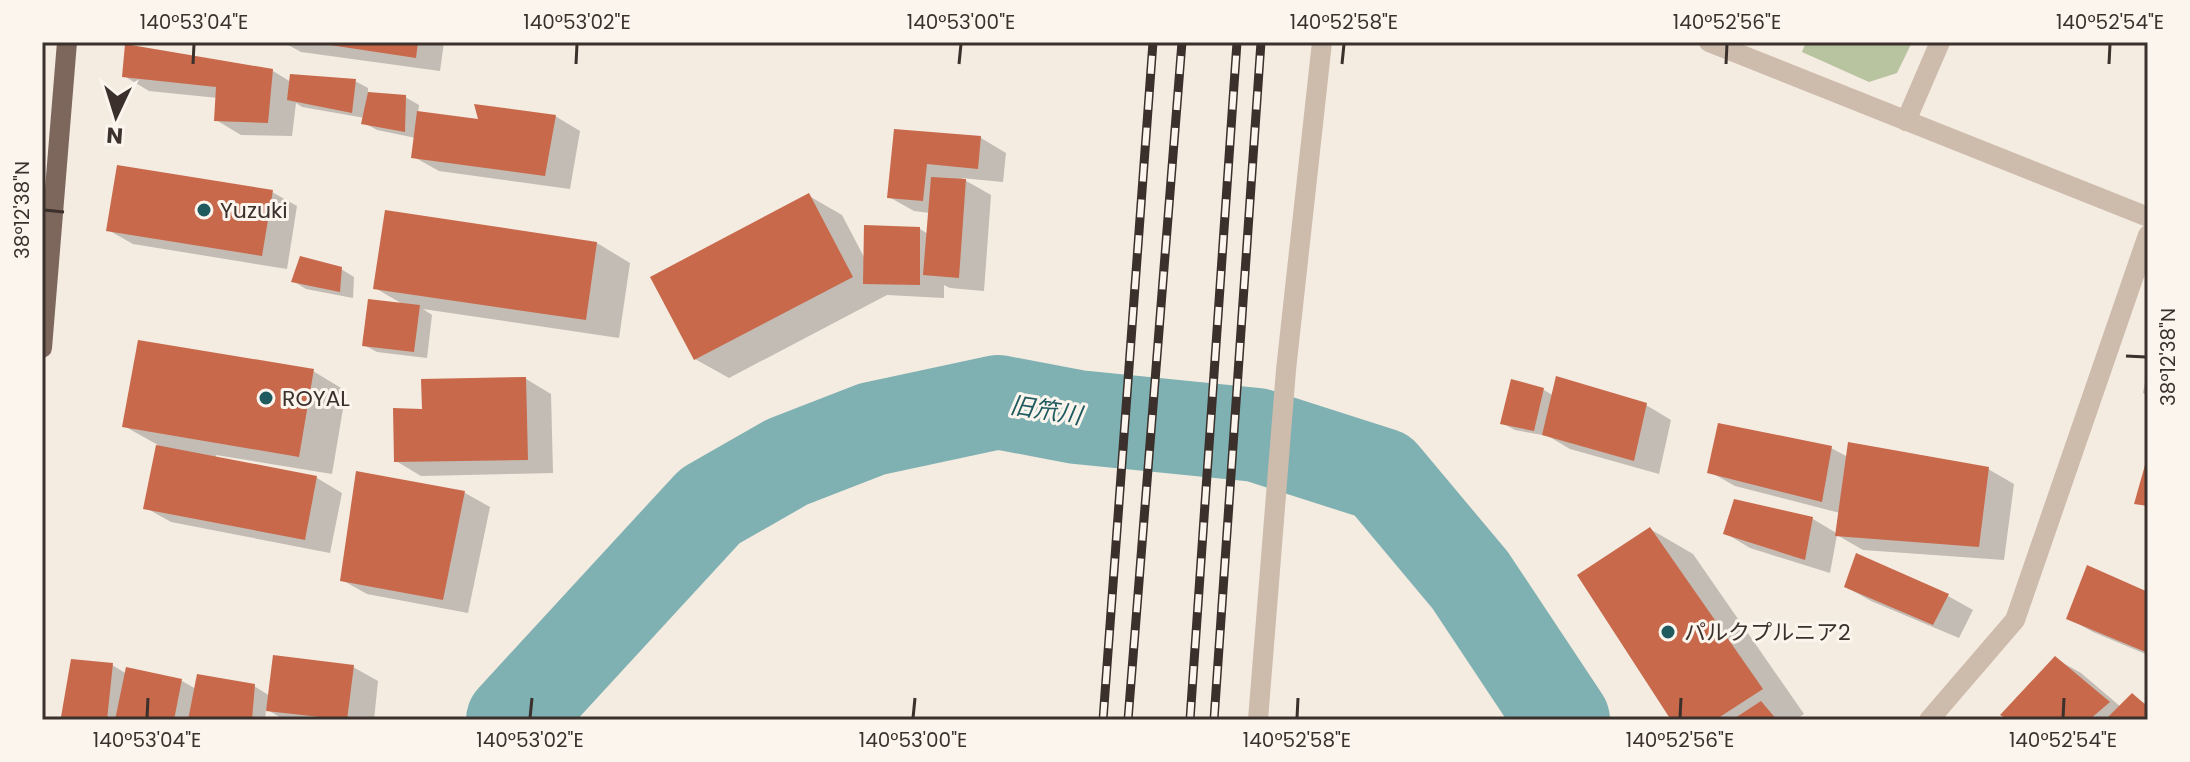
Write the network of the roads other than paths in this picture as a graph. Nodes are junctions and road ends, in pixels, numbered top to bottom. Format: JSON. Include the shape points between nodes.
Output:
{"nodes":[{"id":1,"x":67,"y":42,"type":"edge"},
{"id":2,"x":1322,"y":42,"type":"edge"},
{"id":3,"x":1709,"y":42,"type":"edge"},
{"id":4,"x":1940,"y":42,"type":"edge"},
{"id":5,"x":1906,"y":121,"type":"junction"},
{"id":6,"x":2148,"y":217,"type":"edge"},
{"id":7,"x":2148,"y":235,"type":"edge"},
{"id":8,"x":42,"y":348,"type":"edge"},
{"id":9,"x":1258,"y":720,"type":"edge"},
{"id":10,"x":1929,"y":720,"type":"edge"}],
"edges":[{"from":1,"to":8,"type":"main road"},
{"from":2,"to":9,"type":"street","via":[[1286,370]]},
{"from":3,"to":5,"type":"street"},
{"from":4,"to":5,"type":"street"},
{"from":5,"to":6,"type":"street"},
{"from":7,"to":10,"type":"street","via":[[2015,620]]}]}
